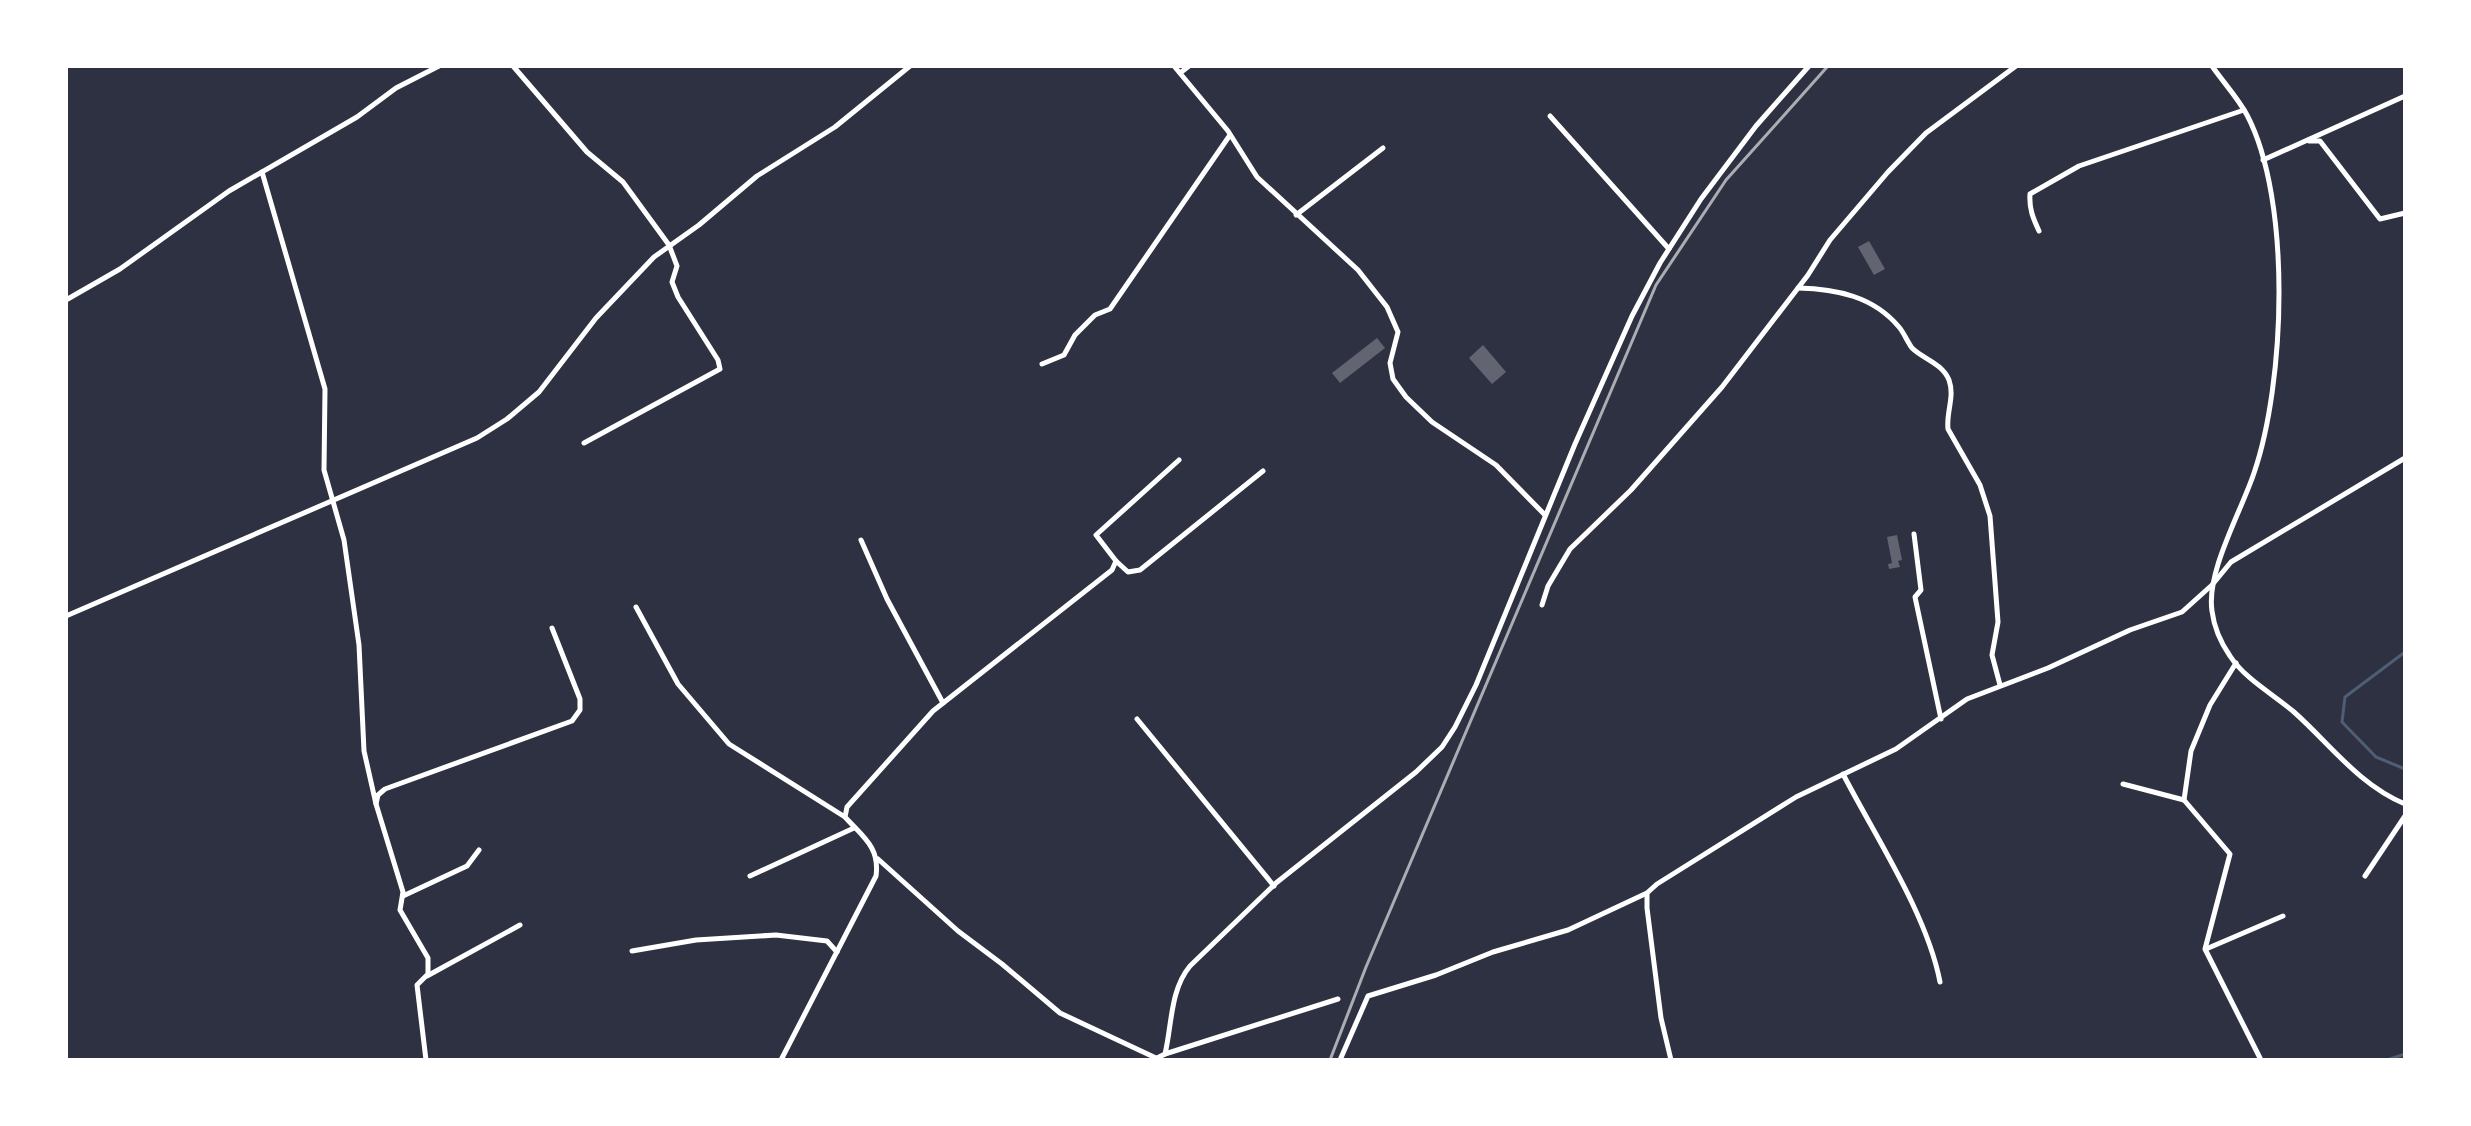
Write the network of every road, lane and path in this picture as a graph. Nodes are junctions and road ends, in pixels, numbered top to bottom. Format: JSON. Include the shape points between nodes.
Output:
{"nodes":[{"id":1,"x":439,"y":66,"type":"edge"},
{"id":2,"x":513,"y":66,"type":"edge"},
{"id":3,"x":910,"y":66,"type":"edge"},
{"id":4,"x":1174,"y":66,"type":"edge"},
{"id":5,"x":1189,"y":66,"type":"edge"},
{"id":6,"x":1809,"y":66,"type":"edge"},
{"id":7,"x":2016,"y":66,"type":"edge"},
{"id":8,"x":2212,"y":66,"type":"edge"},
{"id":9,"x":1180,"y":73,"type":"junction"},
{"id":10,"x":2405,"y":96,"type":"edge"},
{"id":11,"x":2244,"y":110,"type":"junction"},
{"id":12,"x":1550,"y":116,"type":"dead end"},
{"id":13,"x":1230,"y":135,"type":"junction"},
{"id":14,"x":2304,"y":141,"type":"junction"},
{"id":15,"x":1383,"y":148,"type":"dead end"},
{"id":16,"x":2263,"y":160,"type":"junction"},
{"id":17,"x":262,"y":172,"type":"junction"},
{"id":18,"x":2405,"y":213,"type":"edge"},
{"id":19,"x":1296,"y":215,"type":"junction"},
{"id":20,"x":2039,"y":231,"type":"dead end"},
{"id":21,"x":669,"y":245,"type":"junction"},
{"id":22,"x":1669,"y":249,"type":"junction"},
{"id":23,"x":1798,"y":288,"type":"junction"},
{"id":24,"x":66,"y":300,"type":"edge"},
{"id":25,"x":1042,"y":364,"type":"dead end"},
{"id":26,"x":584,"y":443,"type":"dead end"},
{"id":27,"x":2405,"y":458,"type":"edge"},
{"id":28,"x":1179,"y":460,"type":"dead end"},
{"id":29,"x":1263,"y":471,"type":"dead end"},
{"id":30,"x":333,"y":500,"type":"junction"},
{"id":31,"x":1545,"y":515,"type":"junction"},
{"id":32,"x":1914,"y":534,"type":"dead end"},
{"id":33,"x":861,"y":540,"type":"dead end"},
{"id":34,"x":1116,"y":561,"type":"junction"},
{"id":35,"x":2212,"y":585,"type":"junction"},
{"id":36,"x":1542,"y":605,"type":"dead end"},
{"id":37,"x":636,"y":607,"type":"dead end"},
{"id":38,"x":66,"y":616,"type":"edge"},
{"id":39,"x":552,"y":628,"type":"dead end"},
{"id":40,"x":2236,"y":663,"type":"junction"},
{"id":41,"x":2000,"y":685,"type":"junction"},
{"id":42,"x":943,"y":703,"type":"junction"},
{"id":43,"x":1137,"y":719,"type":"dead end"},
{"id":44,"x":1941,"y":719,"type":"junction"},
{"id":45,"x":1843,"y":774,"type":"junction"},
{"id":46,"x":2123,"y":784,"type":"dead end"},
{"id":47,"x":2184,"y":800,"type":"junction"},
{"id":48,"x":376,"y":804,"type":"junction"},
{"id":49,"x":2405,"y":804,"type":"edge"},
{"id":50,"x":2405,"y":816,"type":"edge"},
{"id":51,"x":845,"y":817,"type":"junction"},
{"id":52,"x":855,"y":828,"type":"junction"},
{"id":53,"x":479,"y":850,"type":"dead end"},
{"id":54,"x":878,"y":859,"type":"junction"},
{"id":55,"x":750,"y":876,"type":"dead end"},
{"id":56,"x":2365,"y":876,"type":"dead end"},
{"id":57,"x":1274,"y":886,"type":"junction"},
{"id":58,"x":1647,"y":893,"type":"junction"},
{"id":59,"x":402,"y":897,"type":"junction"},
{"id":60,"x":2283,"y":916,"type":"dead end"},
{"id":61,"x":520,"y":925,"type":"dead end"},
{"id":62,"x":2205,"y":949,"type":"junction"},
{"id":63,"x":632,"y":951,"type":"dead end"},
{"id":64,"x":837,"y":952,"type":"junction"},
{"id":65,"x":426,"y":977,"type":"junction"},
{"id":66,"x":1940,"y":982,"type":"dead end"},
{"id":67,"x":1338,"y":999,"type":"dead end"},
{"id":68,"x":1165,"y":1054,"type":"junction"},
{"id":69,"x":1155,"y":1059,"type":"edge"},
{"id":70,"x":426,"y":1060,"type":"edge"},
{"id":71,"x":781,"y":1060,"type":"edge"},
{"id":72,"x":1340,"y":1060,"type":"edge"},
{"id":73,"x":1671,"y":1060,"type":"edge"},
{"id":74,"x":2261,"y":1060,"type":"edge"}],
"edges":[{"from":1,"to":17,"type":"street"},
{"from":2,"to":21,"type":"street","via":[[587,152],[623,182]]},
{"from":3,"to":21,"type":"street","via":[[835,127],[757,176]]},
{"from":4,"to":9,"type":"street"},
{"from":5,"to":9,"type":"street"},
{"from":6,"to":22,"type":"street","via":[[1756,126]]},
{"from":7,"to":23,"type":"street","via":[[1926,133],[1830,240]]},
{"from":8,"to":11,"type":"street"},
{"from":9,"to":13,"type":"street"},
{"from":10,"to":14,"type":"street"},
{"from":11,"to":16,"type":"street"},
{"from":11,"to":20,"type":"street","via":[[2079,166],[2038,188],[2029,203]]},
{"from":12,"to":22,"type":"street"},
{"from":13,"to":19,"type":"street","via":[[1257,177]]},
{"from":13,"to":25,"type":"street","via":[[1110,309],[1095,315],[1075,335],[1064,355]]},
{"from":14,"to":16,"type":"street"},
{"from":14,"to":18,"type":"street","via":[[2320,141],[2380,219]]},
{"from":15,"to":19,"type":"street"},
{"from":16,"to":35,"type":"street","via":[[2278,244],[2272,393],[2258,461]]},
{"from":17,"to":24,"type":"street"},
{"from":17,"to":30,"type":"street","via":[[325,389],[324,470]]},
{"from":19,"to":31,"type":"street","via":[[1358,270],[1387,307],[1398,332],[1390,363],[1393,379],[1406,397],[1432,422],[1496,465]]},
{"from":21,"to":26,"type":"street","via":[[677,266],[672,282],[678,297],[720,369]]},
{"from":21,"to":30,"type":"street","via":[[623,287],[539,392],[507,419],[477,438]]},
{"from":22,"to":31,"type":"street","via":[[1632,316]]},
{"from":23,"to":36,"type":"street","via":[[1675,441],[1570,549]]},
{"from":23,"to":41,"type":"street","via":[[1823,288],[1882,309],[1914,350],[1948,377],[1948,429],[1980,485],[1990,516],[1998,622],[1992,655]]},
{"from":27,"to":35,"type":"street","via":[[2231,562]]},
{"from":28,"to":34,"type":"street","via":[[1096,535]]},
{"from":29,"to":34,"type":"street","via":[[1140,570],[1128,572]]},
{"from":30,"to":38,"type":"street"},
{"from":30,"to":48,"type":"street","via":[[359,645],[364,751]]},
{"from":31,"to":57,"type":"street","via":[[1476,685],[1442,747]]},
{"from":32,"to":44,"type":"street","via":[[1921,590],[1915,597]]},
{"from":33,"to":42,"type":"street"},
{"from":34,"to":42,"type":"street","via":[[1112,570]]},
{"from":35,"to":40,"type":"street","via":[[2218,635]]},
{"from":35,"to":41,"type":"street","via":[[2182,612]]},
{"from":37,"to":51,"type":"street","via":[[678,684],[729,744]]},
{"from":39,"to":48,"type":"street","via":[[580,699],[572,721],[385,789]]},
{"from":40,"to":47,"type":"street","via":[[2210,705],[2191,751]]},
{"from":40,"to":49,"type":"street","via":[[2351,769]]},
{"from":41,"to":44,"type":"street","via":[[1967,699]]},
{"from":42,"to":51,"type":"street","via":[[847,807]]},
{"from":43,"to":57,"type":"street"},
{"from":44,"to":45,"type":"street","via":[[1896,749]]},
{"from":45,"to":58,"type":"street","via":[[1796,797]]},
{"from":45,"to":66,"type":"street","via":[[1912,906]]},
{"from":46,"to":47,"type":"street"},
{"from":47,"to":62,"type":"street","via":[[2230,854]]},
{"from":48,"to":59,"type":"street"},
{"from":50,"to":56,"type":"street"},
{"from":51,"to":52,"type":"street"},
{"from":52,"to":54,"type":"street"},
{"from":52,"to":55,"type":"street"},
{"from":53,"to":59,"type":"street","via":[[467,866]]},
{"from":54,"to":64,"type":"street","via":[[876,876]]},
{"from":54,"to":69,"type":"street","via":[[1060,1013]]},
{"from":57,"to":68,"type":"street","via":[[1180,978]]},
{"from":58,"to":72,"type":"street","via":[[1568,930],[1368,996]]},
{"from":58,"to":73,"type":"street"},
{"from":59,"to":65,"type":"street","via":[[400,910],[428,958]]},
{"from":60,"to":62,"type":"street"},
{"from":61,"to":65,"type":"street"},
{"from":62,"to":74,"type":"street"},
{"from":63,"to":64,"type":"street","via":[[776,935],[827,941]]},
{"from":64,"to":71,"type":"street"},
{"from":65,"to":70,"type":"street","via":[[417,985]]},
{"from":67,"to":68,"type":"street"},
{"from":68,"to":69,"type":"street"}]}
